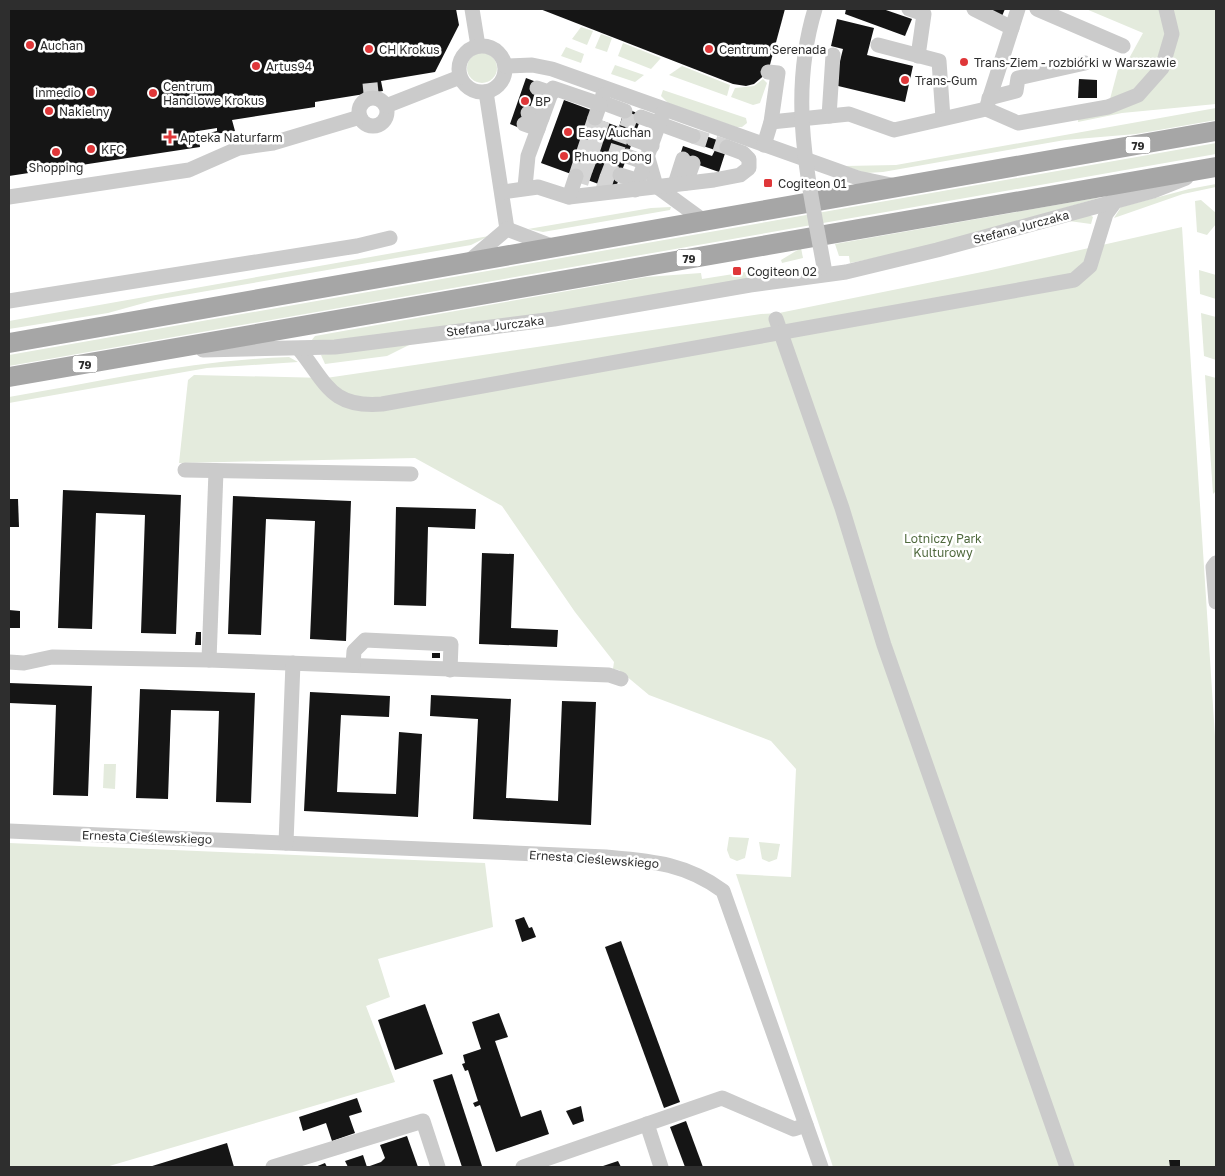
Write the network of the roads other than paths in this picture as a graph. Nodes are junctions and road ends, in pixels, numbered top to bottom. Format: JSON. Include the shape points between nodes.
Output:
{"nodes":[{"id":1,"x":472,"y":9,"type":"edge"},
{"id":2,"x":815,"y":9,"type":"edge"},
{"id":3,"x":909,"y":9,"type":"edge"},
{"id":4,"x":974,"y":9,"type":"edge"},
{"id":5,"x":1018,"y":9,"type":"edge"},
{"id":6,"x":1036,"y":9,"type":"edge"},
{"id":7,"x":1166,"y":9,"type":"edge"},
{"id":8,"x":1012,"y":28,"type":"junction"},
{"id":9,"x":878,"y":45,"type":"dead end"},
{"id":10,"x":478,"y":46,"type":"junction"},
{"id":11,"x":1123,"y":46,"type":"dead end"},
{"id":12,"x":833,"y":55,"type":"dead end"},
{"id":13,"x":918,"y":56,"type":"junction"},
{"id":14,"x":1085,"y":62,"type":"dead end"},
{"id":15,"x":505,"y":66,"type":"junction"},
{"id":16,"x":768,"y":72,"type":"dead end"},
{"id":17,"x":460,"y":78,"type":"junction"},
{"id":18,"x":486,"y":92,"type":"junction"},
{"id":19,"x":987,"y":103,"type":"junction"},
{"id":20,"x":600,"y":105,"type":"junction"},
{"id":21,"x":386,"y":106,"type":"junction"},
{"id":22,"x":623,"y":114,"type":"tunnel mouth"},
{"id":23,"x":829,"y":116,"type":"junction"},
{"id":24,"x":360,"y":117,"type":"junction"},
{"id":25,"x":943,"y":118,"type":"junction"},
{"id":26,"x":640,"y":120,"type":"tunnel mouth"},
{"id":27,"x":661,"y":122,"type":"junction"},
{"id":28,"x":771,"y":122,"type":"junction"},
{"id":29,"x":1216,"y":132,"type":"edge"},
{"id":30,"x":693,"y":136,"type":"tunnel mouth"},
{"id":31,"x":633,"y":139,"type":"tunnel mouth"},
{"id":32,"x":764,"y":145,"type":"junction"},
{"id":33,"x":727,"y":148,"type":"tunnel mouth"},
{"id":34,"x":627,"y":156,"type":"tunnel mouth"},
{"id":35,"x":649,"y":156,"type":"junction"},
{"id":36,"x":1215,"y":167,"type":"edge"},
{"id":37,"x":576,"y":176,"type":"tunnel mouth"},
{"id":38,"x":627,"y":185,"type":"junction"},
{"id":39,"x":656,"y":186,"type":"junction"},
{"id":40,"x":525,"y":187,"type":"junction"},
{"id":41,"x":902,"y":187,"type":"junction"},
{"id":42,"x":503,"y":192,"type":"junction"},
{"id":43,"x":9,"y":197,"type":"edge"},
{"id":44,"x":569,"y":197,"type":"junction"},
{"id":45,"x":1115,"y":202,"type":"junction"},
{"id":46,"x":704,"y":221,"type":"junction"},
{"id":47,"x":507,"y":229,"type":"junction"},
{"id":48,"x":390,"y":238,"type":"dead end"},
{"id":49,"x":556,"y":247,"type":"junction"},
{"id":50,"x":468,"y":262,"type":"junction"},
{"id":51,"x":825,"y":271,"type":"junction"},
{"id":52,"x":9,"y":301,"type":"edge"},
{"id":53,"x":779,"y":325,"type":"junction"},
{"id":54,"x":9,"y":343,"type":"edge"},
{"id":55,"x":299,"y":349,"type":"junction"},
{"id":56,"x":161,"y":351,"type":"junction"},
{"id":57,"x":9,"y":378,"type":"edge"},
{"id":58,"x":185,"y":470,"type":"dead end"},
{"id":59,"x":216,"y":471,"type":"junction"},
{"id":60,"x":412,"y":474,"type":"dead end"},
{"id":61,"x":1216,"y":563,"type":"edge"},
{"id":62,"x":1216,"y":602,"type":"edge"},
{"id":63,"x":209,"y":660,"type":"junction"},
{"id":64,"x":9,"y":662,"type":"edge"},
{"id":65,"x":292,"y":663,"type":"junction"},
{"id":66,"x":353,"y":665,"type":"junction"},
{"id":67,"x":450,"y":670,"type":"junction"},
{"id":68,"x":621,"y":679,"type":"dead end"},
{"id":69,"x":9,"y":831,"type":"edge"},
{"id":70,"x":286,"y":843,"type":"junction"},
{"id":71,"x":647,"y":1124,"type":"junction"},
{"id":72,"x":806,"y":1125,"type":"junction"},
{"id":73,"x":274,"y":1167,"type":"edge"},
{"id":74,"x":438,"y":1167,"type":"edge"},
{"id":75,"x":524,"y":1167,"type":"edge"},
{"id":76,"x":661,"y":1167,"type":"edge"},
{"id":77,"x":821,"y":1167,"type":"edge"},
{"id":78,"x":1068,"y":1167,"type":"edge"}],
"edges":[{"from":1,"to":10,"type":"street"},
{"from":2,"to":51,"type":"street","bridge":true,"via":[[804,55],[800,115]]},
{"from":3,"to":13,"type":"street","via":[[924,14]]},
{"from":4,"to":8,"type":"street"},
{"from":5,"to":8,"type":"street"},
{"from":6,"to":11,"type":"street"},
{"from":7,"to":19,"type":"street","via":[[1172,34],[1162,68],[1138,95],[1108,107],[1018,123]]},
{"from":8,"to":19,"type":"street"},
{"from":9,"to":13,"type":"street"},
{"from":10,"to":15,"type":"street","via":[[496,50]]},
{"from":10,"to":17,"type":"street","via":[[462,57]]},
{"from":12,"to":23,"type":"street"},
{"from":13,"to":25,"type":"street","via":[[938,61]]},
{"from":14,"to":19,"type":"street","via":[[1018,78],[1016,91]]},
{"from":15,"to":18,"type":"street","via":[[500,84]]},
{"from":15,"to":20,"type":"street","via":[[539,66]]},
{"from":16,"to":28,"type":"street","via":[[778,73]]},
{"from":17,"to":18,"type":"street","via":[[473,90]]},
{"from":17,"to":21,"type":"street"},
{"from":18,"to":42,"type":"street"},
{"from":19,"to":25,"type":"street"},
{"from":20,"to":22,"type":"street"},
{"from":20,"to":27,"type":"street"},
{"from":20,"to":40,"type":"street","via":[[553,88],[543,95],[533,121]]},
{"from":21,"to":24,"type":"street","via":[[386,116],[381,124],[370,126]]},
{"from":21,"to":24,"type":"street","via":[[372,96],[362,103]]},
{"from":23,"to":25,"type":"street","via":[[849,114],[894,130]]},
{"from":23,"to":28,"type":"street"},
{"from":24,"to":43,"type":"street","via":[[273,143],[239,148],[189,170]]},
{"from":26,"to":27,"type":"street"},
{"from":27,"to":30,"type":"street"},
{"from":27,"to":32,"type":"street"},
{"from":27,"to":35,"type":"street"},
{"from":28,"to":32,"type":"street"},
{"from":29,"to":41,"type":"main road","number":"79"},
{"from":31,"to":35,"type":"street"},
{"from":32,"to":41,"type":"street","via":[[858,178]]},
{"from":33,"to":39,"type":"street","via":[[746,155],[750,162],[749,168],[740,175],[697,174]]},
{"from":34,"to":35,"type":"street"},
{"from":35,"to":38,"type":"street"},
{"from":35,"to":39,"type":"street"},
{"from":36,"to":45,"type":"street","name":"Stefana Jurczaka"},
{"from":36,"to":56,"type":"main road","number":"79"},
{"from":37,"to":44,"type":"street"},
{"from":38,"to":39,"type":"street"},
{"from":38,"to":44,"type":"street"},
{"from":39,"to":46,"type":"street"},
{"from":40,"to":42,"type":"street"},
{"from":40,"to":44,"type":"street","via":[[538,187]]},
{"from":41,"to":46,"type":"main road","number":"79"},
{"from":42,"to":47,"type":"street"},
{"from":45,"to":51,"type":"street","name":"Stefana Jurczaka","via":[[937,250]]},
{"from":45,"to":53,"type":"street","via":[[1106,214],[1090,266],[1074,280]]},
{"from":46,"to":49,"type":"main road","number":"79"},
{"from":47,"to":49,"type":"street"},
{"from":47,"to":50,"type":"street"},
{"from":48,"to":52,"type":"street"},
{"from":49,"to":50,"type":"main road","number":"79"},
{"from":50,"to":54,"type":"main road","number":"79"},
{"from":51,"to":55,"type":"street","name":"Stefana Jurczaka","via":[[554,318]]},
{"from":53,"to":55,"type":"street","via":[[368,405],[344,401],[333,393]]},
{"from":53,"to":78,"type":"street","via":[[842,508],[887,654]]},
{"from":55,"to":56,"type":"street","name":"Stefana Jurczaka"},
{"from":56,"to":57,"type":"main road","number":"79"},
{"from":58,"to":59,"type":"street"},
{"from":59,"to":60,"type":"street"},
{"from":59,"to":63,"type":"street"},
{"from":61,"to":62,"type":"street","via":[[1213,567]]},
{"from":63,"to":64,"type":"street","via":[[52,657],[24,663]]},
{"from":63,"to":65,"type":"street"},
{"from":65,"to":66,"type":"street"},
{"from":65,"to":70,"type":"street"},
{"from":66,"to":67,"type":"street"},
{"from":66,"to":67,"type":"street","via":[[354,651],[365,640],[451,644]]},
{"from":67,"to":68,"type":"street","via":[[609,675]]},
{"from":69,"to":70,"type":"street","name":"Ernesta Cieślewskiego"},
{"from":70,"to":72,"type":"street","name":"Ernesta Cieślewskiego","via":[[606,857],[671,865],[705,878],[723,891]]},
{"from":71,"to":72,"type":"street","via":[[722,1098],[794,1129]]},
{"from":71,"to":75,"type":"street"},
{"from":71,"to":76,"type":"street"},
{"from":72,"to":77,"type":"street","name":"Ernesta Cieślewskiego"},
{"from":73,"to":74,"type":"street","via":[[423,1121]]}]}
